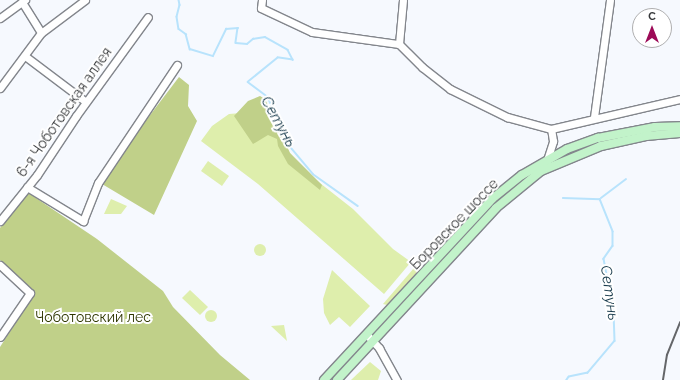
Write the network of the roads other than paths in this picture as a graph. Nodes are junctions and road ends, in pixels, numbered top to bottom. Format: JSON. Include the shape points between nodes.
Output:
{"nodes":[{"id":1,"x":85,"y":0,"type":"edge"},
{"id":2,"x":262,"y":0,"type":"edge"},
{"id":3,"x":403,"y":0,"type":"edge"},
{"id":4,"x":610,"y":0,"type":"edge"},
{"id":5,"x":24,"y":1,"type":"edge"},
{"id":6,"x":148,"y":17,"type":"dead end"},
{"id":7,"x":0,"y":18,"type":"edge"},
{"id":8,"x":41,"y":33,"type":"junction"},
{"id":9,"x":399,"y":44,"type":"junction"},
{"id":10,"x":25,"y":56,"type":"junction"},
{"id":11,"x":177,"y":65,"type":"dead end"},
{"id":12,"x":0,"y":88,"type":"edge"},
{"id":13,"x":680,"y":99,"type":"edge"},
{"id":14,"x":86,"y":102,"type":"junction"},
{"id":15,"x":594,"y":117,"type":"junction"},
{"id":16,"x":680,"y":126,"type":"edge"},
{"id":17,"x":552,"y":129,"type":"junction"},
{"id":18,"x":680,"y":133,"type":"edge"},
{"id":19,"x":547,"y":160,"type":"junction"},
{"id":20,"x":27,"y":187,"type":"junction"},
{"id":21,"x":0,"y":221,"type":"edge"},
{"id":22,"x":0,"y":266,"type":"edge"},
{"id":23,"x":367,"y":335,"type":"junction"},
{"id":24,"x":0,"y":337,"type":"edge"},
{"id":25,"x":373,"y":342,"type":"junction"},
{"id":26,"x":324,"y":380,"type":"edge"},
{"id":27,"x":337,"y":380,"type":"edge"},
{"id":28,"x":397,"y":380,"type":"edge"}],
"edges":[{"from":1,"to":8,"type":"street"},
{"from":2,"to":9,"type":"street","via":[[261,8],[312,32]]},
{"from":3,"to":9,"type":"street"},
{"from":4,"to":15,"type":"street"},
{"from":5,"to":7,"type":"street"},
{"from":5,"to":8,"type":"street"},
{"from":6,"to":14,"type":"street","name":"6-я Чоботовская аллея"},
{"from":8,"to":10,"type":"street"},
{"from":9,"to":17,"type":"street","via":[[422,67],[450,89],[507,117]]},
{"from":10,"to":12,"type":"street"},
{"from":10,"to":14,"type":"street"},
{"from":11,"to":20,"type":"street","via":[[98,183],[83,221]]},
{"from":13,"to":15,"type":"street"},
{"from":14,"to":20,"type":"street","name":"6-я Чоботовская аллея"},
{"from":15,"to":17,"type":"street"},
{"from":16,"to":19,"type":"main road","name":"Боровское шоссе","via":[[617,133],[574,147]]},
{"from":17,"to":19,"type":"street","via":[[553,140]]},
{"from":18,"to":25,"type":"main road","name":"Боровское шоссе","via":[[646,136],[607,144],[565,158],[541,171],[496,208]]},
{"from":19,"to":23,"type":"main road","name":"Боровское шоссе","via":[[522,175],[492,199]]},
{"from":20,"to":21,"type":"street","name":"6-я Чоботовская аллея"},
{"from":22,"to":24,"type":"street","via":[[30,293]]},
{"from":23,"to":25,"type":"street"},
{"from":23,"to":26,"type":"main road","name":"Боровское шоссе"},
{"from":25,"to":27,"type":"main road","name":"Боровское шоссе"},
{"from":25,"to":28,"type":"street"}]}
